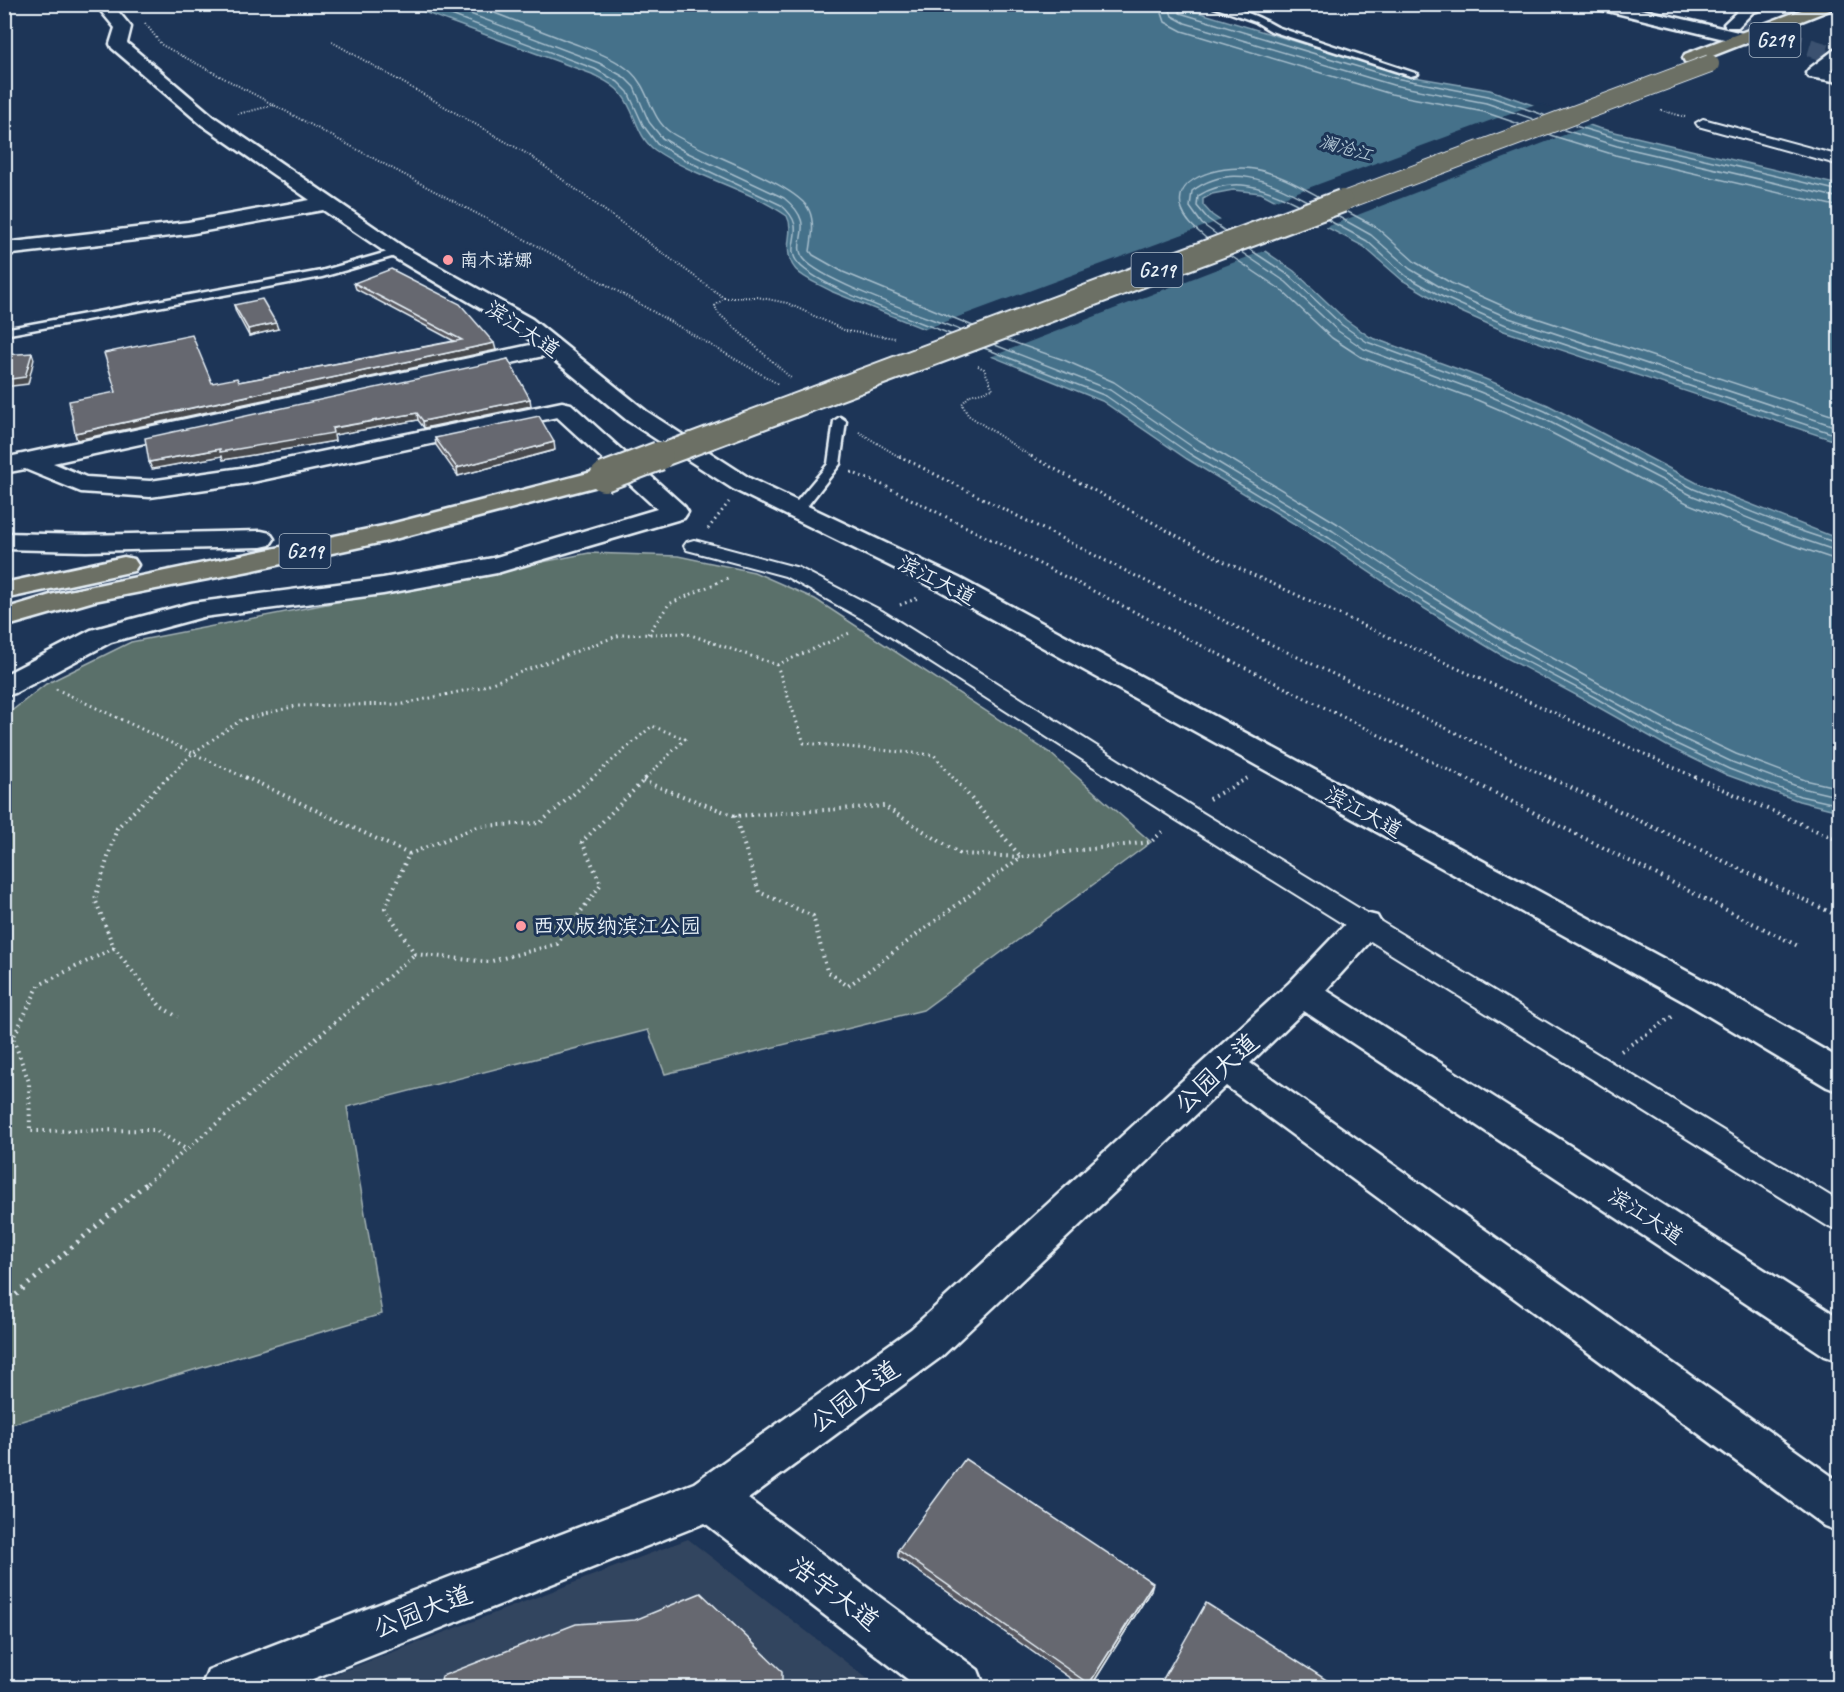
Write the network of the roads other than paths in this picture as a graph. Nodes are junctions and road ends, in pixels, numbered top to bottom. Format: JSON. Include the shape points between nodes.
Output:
{"nodes":[{"id":1,"x":103,"y":4,"type":"edge"},
{"id":2,"x":1209,"y":4,"type":"edge"},
{"id":3,"x":1597,"y":4,"type":"edge"},
{"id":4,"x":1764,"y":4,"type":"edge"},
{"id":5,"x":1833,"y":4,"type":"edge"},
{"id":6,"x":1839,"y":16,"type":"edge"},
{"id":7,"x":1732,"y":24,"type":"dead end"},
{"id":8,"x":1745,"y":39,"type":"junction"},
{"id":9,"x":1839,"y":54,"type":"edge"},
{"id":10,"x":1700,"y":61,"type":"junction"},
{"id":11,"x":1414,"y":74,"type":"dead end"},
{"id":12,"x":1839,"y":77,"type":"edge"},
{"id":13,"x":1703,"y":123,"type":"dead end"},
{"id":14,"x":1839,"y":161,"type":"edge"},
{"id":15,"x":327,"y":204,"type":"junction"},
{"id":16,"x":4,"y":249,"type":"edge"},
{"id":17,"x":398,"y":252,"type":"junction"},
{"id":18,"x":4,"y":332,"type":"edge"},
{"id":19,"x":553,"y":347,"type":"junction"},
{"id":20,"x":840,"y":421,"type":"road end"},
{"id":21,"x":16,"y":464,"type":"edge"},
{"id":22,"x":596,"y":470,"type":"junction"},
{"id":23,"x":797,"y":510,"type":"junction"},
{"id":24,"x":261,"y":539,"type":"junction"},
{"id":25,"x":4,"y":541,"type":"edge"},
{"id":26,"x":694,"y":546,"type":"road end"},
{"id":27,"x":4,"y":591,"type":"edge"},
{"id":28,"x":13,"y":615,"type":"edge"},
{"id":29,"x":6,"y":686,"type":"edge"},
{"id":30,"x":1365,"y":925,"type":"junction"},
{"id":31,"x":1302,"y":993,"type":"junction"},
{"id":32,"x":1225,"y":1065,"type":"junction"},
{"id":33,"x":1839,"y":1077,"type":"edge"},
{"id":34,"x":1839,"y":1218,"type":"edge"},
{"id":35,"x":1839,"y":1342,"type":"edge"},
{"id":36,"x":710,"y":1499,"type":"junction"},
{"id":37,"x":1839,"y":1510,"type":"edge"},
{"id":38,"x":226,"y":1688,"type":"edge"},
{"id":39,"x":960,"y":1688,"type":"edge"}],
"edges":[{"from":1,"to":15,"type":"street","name":"滨江大道","via":[[123,27],[117,44],[208,121]]},
{"from":2,"to":11,"type":"lane"},
{"from":3,"to":8,"type":"street"},
{"from":4,"to":7,"type":"street","via":[[1747,9]]},
{"from":5,"to":8,"type":"highway","number":"G219"},
{"from":6,"to":10,"type":"highway","number":"G219"},
{"from":8,"to":10,"type":"highway","number":"G219"},
{"from":9,"to":12,"type":"street","via":[[1815,73]]},
{"from":10,"to":22,"type":"highway","number":"G219","bridge":true},
{"from":13,"to":14,"type":"street"},
{"from":15,"to":16,"type":"street","via":[[188,228]]},
{"from":15,"to":17,"type":"street","name":"滨江大道"},
{"from":17,"to":18,"type":"lane","via":[[322,274]]},
{"from":17,"to":19,"type":"street","name":"滨江大道","via":[[524,324]]},
{"from":19,"to":21,"type":"street"},
{"from":19,"to":23,"type":"street","name":"滨江大道","via":[[637,416],[742,484]]},
{"from":20,"to":23,"type":"lane","via":[[834,464]]},
{"from":21,"to":29,"type":"street","via":[[81,484],[150,489],[248,475],[562,409],[675,512],[497,565],[383,586],[191,612],[100,636]]},
{"from":22,"to":24,"type":"highway","number":"G219"},
{"from":22,"to":28,"type":"highway","number":"G219","via":[[507,505]]},
{"from":23,"to":33,"type":"street","name":"滨江大道","via":[[949,584],[1703,996]]},
{"from":24,"to":25,"type":"street"},
{"from":24,"to":27,"type":"highway","number":"G219"},
{"from":26,"to":30,"type":"street","via":[[792,572],[874,616]]},
{"from":30,"to":31,"type":"street","name":"公园大道"},
{"from":30,"to":34,"type":"street"},
{"from":31,"to":32,"type":"street","name":"公园大道"},
{"from":31,"to":35,"type":"street","name":"滨江大道"},
{"from":32,"to":36,"type":"street","name":"公园大道","via":[[927,1343]]},
{"from":32,"to":37,"type":"street"},
{"from":36,"to":38,"type":"street","name":"公园大道"},
{"from":36,"to":39,"type":"street","name":"浩宇大道"}]}
